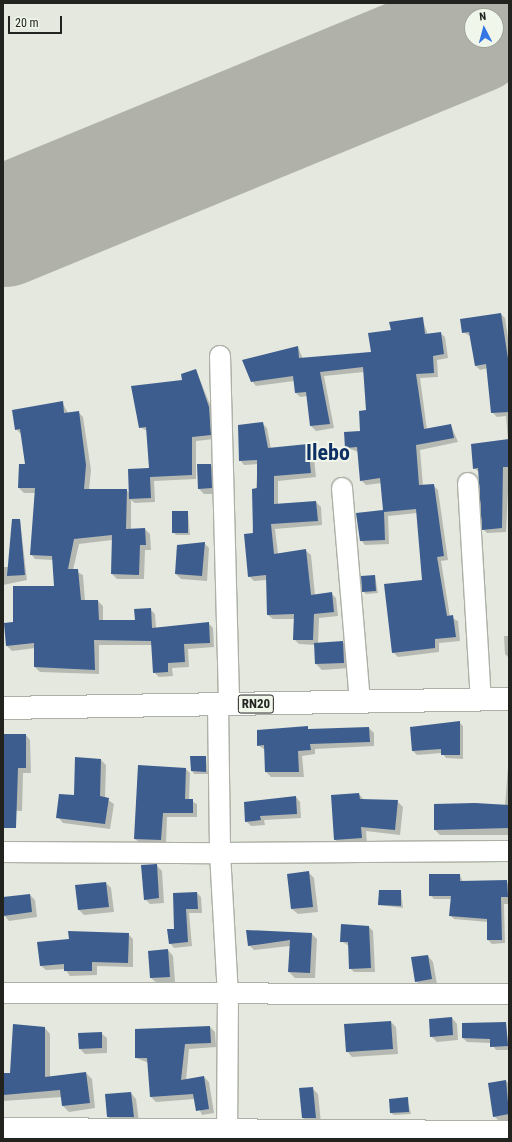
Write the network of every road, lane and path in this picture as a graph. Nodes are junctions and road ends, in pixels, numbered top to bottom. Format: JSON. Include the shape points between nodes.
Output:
{"nodes":[{"id":1,"x":220,"y":356,"type":"dead end"},
{"id":2,"x":468,"y":483,"type":"dead end"},
{"id":3,"x":342,"y":488,"type":"dead end"},
{"id":4,"x":509,"y":699,"type":"edge"},
{"id":5,"x":482,"y":700,"type":"junction"},
{"id":6,"x":360,"y":702,"type":"junction"},
{"id":7,"x":224,"y":704,"type":"junction"},
{"id":8,"x":3,"y":708,"type":"edge"},
{"id":9,"x":509,"y":851,"type":"edge"},
{"id":10,"x":3,"y":852,"type":"edge"},
{"id":11,"x":220,"y":853,"type":"junction"},
{"id":12,"x":3,"y":993,"type":"edge"},
{"id":13,"x":509,"y":994,"type":"edge"},
{"id":14,"x":228,"y":995,"type":"junction"},
{"id":15,"x":3,"y":1128,"type":"edge"},
{"id":16,"x":509,"y":1131,"type":"edge"},
{"id":17,"x":227,"y":1133,"type":"edge"}],
"edges":[{"from":1,"to":7,"type":"street"},
{"from":2,"to":5,"type":"street"},
{"from":3,"to":6,"type":"street"},
{"from":4,"to":5,"type":"main road","number":"RN20"},
{"from":5,"to":6,"type":"main road","number":"RN20"},
{"from":6,"to":7,"type":"main road","number":"RN20"},
{"from":7,"to":8,"type":"main road","number":"RN20"},
{"from":7,"to":11,"type":"street"},
{"from":9,"to":11,"type":"street"},
{"from":10,"to":11,"type":"street"},
{"from":11,"to":14,"type":"street"},
{"from":12,"to":14,"type":"street"},
{"from":13,"to":14,"type":"street"},
{"from":14,"to":17,"type":"street"},
{"from":15,"to":17,"type":"street"},
{"from":16,"to":17,"type":"street"}]}
